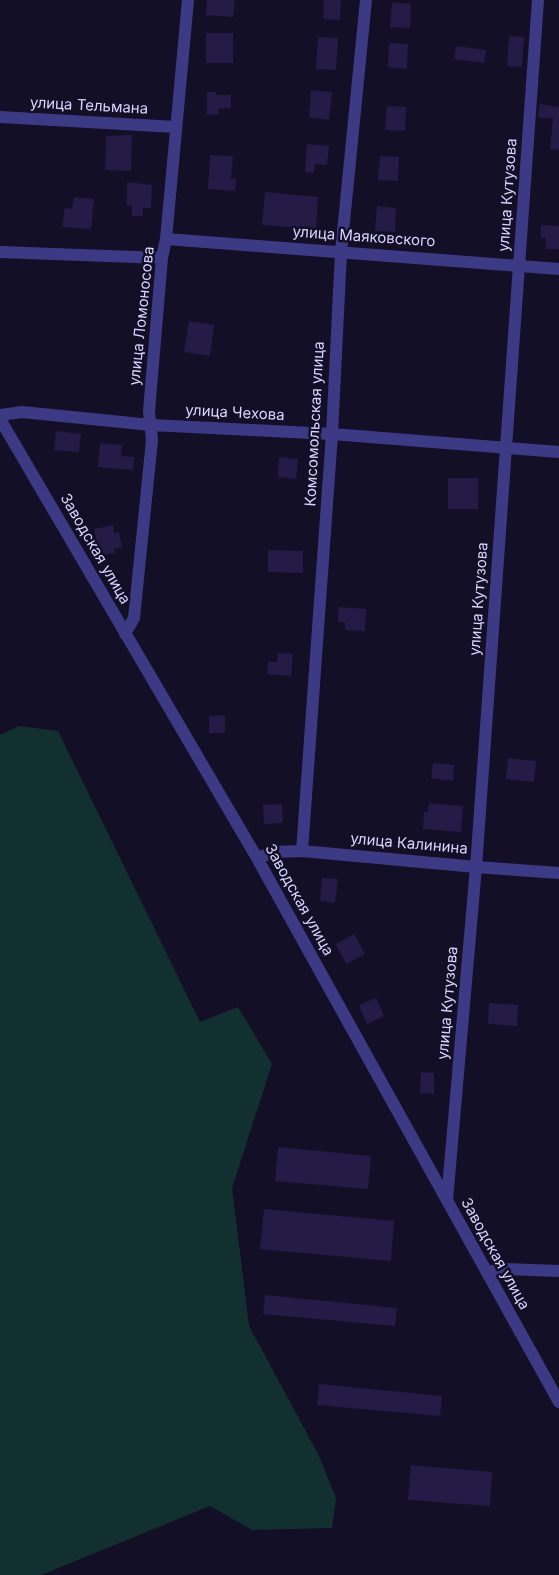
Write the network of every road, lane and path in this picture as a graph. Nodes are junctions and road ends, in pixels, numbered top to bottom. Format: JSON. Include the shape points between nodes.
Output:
{"nodes":[{"id":1,"x":188,"y":0,"type":"edge"},
{"id":2,"x":366,"y":0,"type":"edge"},
{"id":3,"x":538,"y":0,"type":"edge"},
{"id":4,"x":0,"y":116,"type":"edge"},
{"id":5,"x":176,"y":127,"type":"junction"},
{"id":6,"x":166,"y":240,"type":"junction"},
{"id":7,"x":0,"y":252,"type":"edge"},
{"id":8,"x":342,"y":252,"type":"junction"},
{"id":9,"x":162,"y":258,"type":"junction"},
{"id":10,"x":519,"y":266,"type":"junction"},
{"id":11,"x":559,"y":269,"type":"edge"},
{"id":12,"x":0,"y":415,"type":"edge"},
{"id":13,"x":0,"y":419,"type":"edge"},
{"id":14,"x":150,"y":425,"type":"junction"},
{"id":15,"x":332,"y":434,"type":"junction"},
{"id":16,"x":506,"y":449,"type":"junction"},
{"id":17,"x":559,"y":452,"type":"edge"},
{"id":18,"x":125,"y":634,"type":"junction"},
{"id":19,"x":302,"y":851,"type":"junction"},
{"id":20,"x":257,"y":858,"type":"junction"},
{"id":21,"x":476,"y":867,"type":"junction"},
{"id":22,"x":559,"y":873,"type":"edge"},
{"id":23,"x":447,"y":1200,"type":"junction"},
{"id":24,"x":559,"y":1271,"type":"edge"},
{"id":25,"x":487,"y":1272,"type":"junction"},
{"id":26,"x":559,"y":1402,"type":"edge"}],
"edges":[{"from":1,"to":5,"type":"street","name":"улица Ломоносова"},
{"from":2,"to":8,"type":"street","name":"Комсомольская улица"},
{"from":3,"to":10,"type":"street","name":"улица Кутузова"},
{"from":4,"to":5,"type":"street","name":"улица Тельмана"},
{"from":5,"to":6,"type":"street","name":"улица Ломоносова"},
{"from":6,"to":8,"type":"street","name":"улица Маяковского"},
{"from":6,"to":9,"type":"street","name":"улица Ломоносова"},
{"from":7,"to":9,"type":"street"},
{"from":8,"to":10,"type":"street","name":"улица Маяковского"},
{"from":8,"to":15,"type":"street","name":"Комсомольская улица"},
{"from":9,"to":14,"type":"street","name":"улица Ломоносова"},
{"from":10,"to":11,"type":"street","name":"улица Маяковского"},
{"from":10,"to":16,"type":"street","name":"улица Кутузова"},
{"from":12,"to":14,"type":"street","name":"улица Чехова","via":[[22,412]]},
{"from":13,"to":18,"type":"street","name":"Заводская улица"},
{"from":14,"to":15,"type":"street","name":"улица Чехова"},
{"from":14,"to":18,"type":"street","name":"улица Ломоносова","via":[[152,440],[134,618]]},
{"from":15,"to":16,"type":"street","name":"улица Чехова"},
{"from":15,"to":19,"type":"street","name":"Комсомольская улица"},
{"from":16,"to":17,"type":"street","name":"улица Чехова"},
{"from":16,"to":21,"type":"street","name":"улица Кутузова"},
{"from":18,"to":20,"type":"street","name":"Заводская улица"},
{"from":19,"to":20,"type":"street","name":"улица Калинина","via":[[274,852]]},
{"from":19,"to":21,"type":"street","name":"улица Калинина"},
{"from":20,"to":23,"type":"street","name":"Заводская улица"},
{"from":21,"to":22,"type":"street","name":"улица Калинина"},
{"from":21,"to":23,"type":"street","name":"улица Кутузова"},
{"from":23,"to":25,"type":"street","name":"Заводская улица"},
{"from":24,"to":25,"type":"street","via":[[505,1269]]},
{"from":25,"to":26,"type":"street","name":"Заводская улица"}]}
